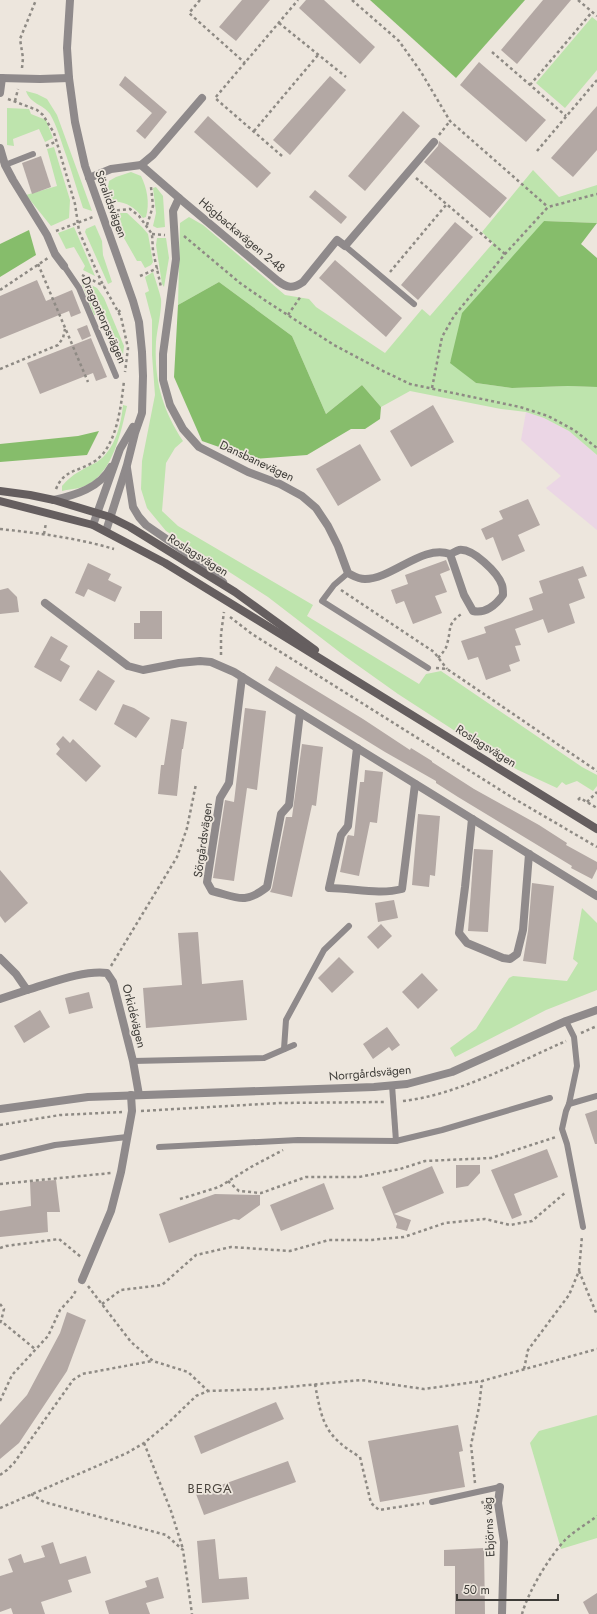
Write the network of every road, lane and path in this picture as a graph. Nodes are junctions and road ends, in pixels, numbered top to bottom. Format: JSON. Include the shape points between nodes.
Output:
{"nodes":[{"id":1,"x":36,"y":0,"type":"edge"},
{"id":2,"x":70,"y":0,"type":"edge"},
{"id":3,"x":200,"y":0,"type":"edge"},
{"id":4,"x":298,"y":0,"type":"edge"},
{"id":5,"x":352,"y":0,"type":"edge"},
{"id":6,"x":578,"y":0,"type":"edge"},
{"id":7,"x":592,"y":12,"type":"junction"},
{"id":8,"x":597,"y":16,"type":"edge"},
{"id":9,"x":279,"y":22,"type":"junction"},
{"id":10,"x":492,"y":52,"type":"dead end"},
{"id":11,"x":318,"y":55,"type":"junction"},
{"id":12,"x":245,"y":63,"type":"junction"},
{"id":13,"x":346,"y":77,"type":"dead end"},
{"id":14,"x":1,"y":78,"type":"edge"},
{"id":15,"x":20,"y":78,"type":"junction"},
{"id":16,"x":69,"y":78,"type":"junction"},
{"id":17,"x":597,"y":80,"type":"edge"},
{"id":18,"x":530,"y":84,"type":"junction"},
{"id":19,"x":0,"y":92,"type":"edge"},
{"id":20,"x":202,"y":98,"type":"dead end"},
{"id":21,"x":15,"y":101,"type":"dead end"},
{"id":22,"x":566,"y":116,"type":"junction"},
{"id":23,"x":450,"y":122,"type":"junction"},
{"id":24,"x":254,"y":131,"type":"junction"},
{"id":25,"x":57,"y":141,"type":"dead end"},
{"id":26,"x":434,"y":142,"type":"joint"},
{"id":27,"x":46,"y":146,"type":"dead end"},
{"id":28,"x":0,"y":148,"type":"edge"},
{"id":29,"x":537,"y":151,"type":"dead end"},
{"id":30,"x":33,"y":154,"type":"dead end"},
{"id":31,"x":282,"y":156,"type":"dead end"},
{"id":32,"x":5,"y":165,"type":"junction"},
{"id":33,"x":141,"y":165,"type":"junction"},
{"id":34,"x":150,"y":172,"type":"junction"},
{"id":35,"x":409,"y":172,"type":"junction"},
{"id":36,"x":89,"y":178,"type":"junction"},
{"id":37,"x":597,"y":194,"type":"edge"},
{"id":38,"x":179,"y":198,"type":"junction"},
{"id":39,"x":446,"y":204,"type":"junction"},
{"id":40,"x":548,"y":207,"type":"junction"},
{"id":41,"x":106,"y":213,"type":"dead end"},
{"id":42,"x":99,"y":215,"type":"dead end"},
{"id":43,"x":147,"y":225,"type":"junction"},
{"id":44,"x":152,"y":234,"type":"junction"},
{"id":45,"x":47,"y":235,"type":"junction"},
{"id":46,"x":166,"y":236,"type":"dead end"},
{"id":47,"x":179,"y":236,"type":"dead end"},
{"id":48,"x":345,"y":246,"type":"junction"},
{"id":49,"x":55,"y":254,"type":"junction"},
{"id":50,"x":505,"y":254,"type":"junction"},
{"id":51,"x":38,"y":264,"type":"junction"},
{"id":52,"x":64,"y":266,"type":"junction"},
{"id":53,"x":158,"y":268,"type":"junction"},
{"id":54,"x":140,"y":276,"type":"dead end"},
{"id":55,"x":384,"y":278,"type":"junction"},
{"id":56,"x":303,"y":282,"type":"junction"},
{"id":57,"x":104,"y":287,"type":"dead end"},
{"id":58,"x":0,"y":290,"type":"edge"},
{"id":59,"x":171,"y":295,"type":"junction"},
{"id":60,"x":414,"y":304,"type":"dead end"},
{"id":61,"x":122,"y":309,"type":"dead end"},
{"id":62,"x":118,"y":312,"type":"dead end"},
{"id":63,"x":288,"y":315,"type":"junction"},
{"id":64,"x":65,"y":328,"type":"junction"},
{"id":65,"x":0,"y":369,"type":"edge"},
{"id":66,"x":116,"y":376,"type":"dead end"},
{"id":67,"x":88,"y":382,"type":"dead end"},
{"id":68,"x":432,"y":389,"type":"junction"},
{"id":69,"x":142,"y":413,"type":"junction"},
{"id":70,"x":120,"y":448,"type":"junction"},
{"id":71,"x":597,"y":448,"type":"edge"},
{"id":72,"x":127,"y":465,"type":"junction"},
{"id":73,"x":0,"y":491,"type":"edge"},
{"id":74,"x":54,"y":500,"type":"junction"},
{"id":75,"x":0,"y":501,"type":"edge"},
{"id":76,"x":98,"y":513,"type":"junction"},
{"id":77,"x":110,"y":517,"type":"junction"},
{"id":78,"x":48,"y":519,"type":"dead end"},
{"id":79,"x":93,"y":525,"type":"junction"},
{"id":80,"x":0,"y":529,"type":"edge"},
{"id":81,"x":106,"y":531,"type":"junction"},
{"id":82,"x":44,"y":534,"type":"junction"},
{"id":83,"x":119,"y":551,"type":"dead end"},
{"id":84,"x":450,"y":554,"type":"junction"},
{"id":85,"x":348,"y":573,"type":"junction"},
{"id":86,"x":334,"y":585,"type":"junction"},
{"id":87,"x":235,"y":592,"type":"junction"},
{"id":88,"x":45,"y":603,"type":"dead end"},
{"id":89,"x":219,"y":608,"type":"dead end"},
{"id":90,"x":471,"y":608,"type":"junction"},
{"id":91,"x":224,"y":612,"type":"junction"},
{"id":92,"x":438,"y":658,"type":"junction"},
{"id":93,"x":220,"y":665,"type":"junction"},
{"id":94,"x":428,"y":668,"type":"joint"},
{"id":95,"x":447,"y":669,"type":"junction"},
{"id":96,"x":242,"y":677,"type":"junction"},
{"id":97,"x":362,"y":684,"type":"junction"},
{"id":98,"x":300,"y":713,"type":"junction"},
{"id":99,"x":357,"y":748,"type":"junction"},
{"id":100,"x":597,"y":771,"type":"edge"},
{"id":101,"x":196,"y":784,"type":"dead end"},
{"id":102,"x":415,"y":784,"type":"junction"},
{"id":103,"x":597,"y":792,"type":"edge"},
{"id":104,"x":578,"y":800,"type":"dead end"},
{"id":105,"x":587,"y":802,"type":"junction"},
{"id":106,"x":597,"y":808,"type":"edge"},
{"id":107,"x":472,"y":819,"type":"junction"},
{"id":108,"x":597,"y":829,"type":"edge"},
{"id":109,"x":597,"y":848,"type":"edge"},
{"id":110,"x":529,"y":854,"type":"junction"},
{"id":111,"x":597,"y":896,"type":"edge"},
{"id":112,"x":349,"y":926,"type":"dead end"},
{"id":113,"x":0,"y":958,"type":"edge"},
{"id":114,"x":107,"y":973,"type":"junction"},
{"id":115,"x":27,"y":990,"type":"junction"},
{"id":116,"x":0,"y":999,"type":"edge"},
{"id":117,"x":597,"y":1010,"type":"edge"},
{"id":118,"x":566,"y":1021,"type":"junction"},
{"id":119,"x":294,"y":1045,"type":"dead end"},
{"id":120,"x":284,"y":1049,"type":"junction"},
{"id":121,"x":133,"y":1061,"type":"junction"},
{"id":122,"x":392,"y":1085,"type":"junction"},
{"id":123,"x":135,"y":1095,"type":"junction"},
{"id":124,"x":597,"y":1096,"type":"edge"},
{"id":125,"x":550,"y":1098,"type":"dead end"},
{"id":126,"x":569,"y":1104,"type":"junction"},
{"id":127,"x":0,"y":1109,"type":"edge"},
{"id":128,"x":564,"y":1134,"type":"junction"},
{"id":129,"x":127,"y":1136,"type":"junction"},
{"id":130,"x":298,"y":1140,"type":"junction"},
{"id":131,"x":396,"y":1141,"type":"junction"},
{"id":132,"x":159,"y":1147,"type":"dead end"},
{"id":133,"x":0,"y":1158,"type":"edge"},
{"id":134,"x":121,"y":1172,"type":"junction"},
{"id":135,"x":228,"y":1182,"type":"junction"},
{"id":136,"x":0,"y":1184,"type":"edge"},
{"id":137,"x":575,"y":1185,"type":"junction"},
{"id":138,"x":180,"y":1199,"type":"dead end"},
{"id":139,"x":583,"y":1227,"type":"joint"},
{"id":140,"x":0,"y":1248,"type":"edge"},
{"id":141,"x":90,"y":1262,"type":"junction"},
{"id":142,"x":579,"y":1271,"type":"junction"},
{"id":143,"x":82,"y":1280,"type":"junction"},
{"id":144,"x":0,"y":1304,"type":"edge"},
{"id":145,"x":102,"y":1304,"type":"junction"},
{"id":146,"x":597,"y":1315,"type":"edge"},
{"id":147,"x":1,"y":1322,"type":"edge"},
{"id":148,"x":35,"y":1349,"type":"junction"},
{"id":149,"x":597,"y":1349,"type":"edge"},
{"id":150,"x":153,"y":1361,"type":"junction"},
{"id":151,"x":524,"y":1369,"type":"junction"},
{"id":152,"x":315,"y":1384,"type":"junction"},
{"id":153,"x":208,"y":1391,"type":"junction"},
{"id":154,"x":0,"y":1401,"type":"edge"},
{"id":155,"x":144,"y":1443,"type":"junction"},
{"id":156,"x":0,"y":1475,"type":"edge"},
{"id":157,"x":500,"y":1487,"type":"joint"},
{"id":158,"x":31,"y":1494,"type":"junction"},
{"id":159,"x":432,"y":1502,"type":"joint"},
{"id":160,"x":0,"y":1508,"type":"edge"},
{"id":161,"x":597,"y":1516,"type":"edge"},
{"id":162,"x":183,"y":1550,"type":"junction"},
{"id":163,"x":192,"y":1614,"type":"edge"},
{"id":164,"x":502,"y":1614,"type":"edge"},
{"id":165,"x":522,"y":1614,"type":"edge"}],
"edges":[{"from":1,"to":15,"type":"path","via":[[20,39],[23,58]]},
{"from":2,"to":16,"type":"street","name":"Söralidsvägen","via":[[67,48]]},
{"from":3,"to":12,"type":"path","via":[[189,13]]},
{"from":4,"to":9,"type":"path"},
{"from":5,"to":23,"type":"path","via":[[399,41],[421,72]]},
{"from":6,"to":7,"type":"path"},
{"from":7,"to":8,"type":"path"},
{"from":7,"to":18,"type":"path"},
{"from":9,"to":11,"type":"path"},
{"from":9,"to":12,"type":"path"},
{"from":10,"to":18,"type":"path"},
{"from":11,"to":13,"type":"path"},
{"from":11,"to":24,"type":"path"},
{"from":12,"to":24,"type":"path","via":[[215,98]]},
{"from":14,"to":15,"type":"street"},
{"from":14,"to":19,"type":"street"},
{"from":15,"to":16,"type":"street"},
{"from":15,"to":21,"type":"path"},
{"from":16,"to":36,"type":"street","name":"Söralidsvägen","via":[[75,122]]},
{"from":17,"to":22,"type":"path"},
{"from":18,"to":22,"type":"path"},
{"from":20,"to":33,"type":"street","via":[[153,155]]},
{"from":22,"to":29,"type":"path"},
{"from":23,"to":26,"type":"path"},
{"from":23,"to":40,"type":"path"},
{"from":24,"to":31,"type":"path"},
{"from":25,"to":27,"type":"path"},
{"from":26,"to":35,"type":"street"},
{"from":28,"to":32,"type":"street","name":"Dragontorpsvägen"},
{"from":30,"to":32,"type":"lane"},
{"from":32,"to":45,"type":"street","name":"Dragontorpsvägen"},
{"from":33,"to":34,"type":"street"},
{"from":33,"to":36,"type":"street","via":[[111,169]]},
{"from":34,"to":38,"type":"street"},
{"from":34,"to":43,"type":"path","via":[[152,206]]},
{"from":35,"to":39,"type":"path"},
{"from":35,"to":48,"type":"street"},
{"from":36,"to":69,"type":"street","name":"Söralidsvägen","via":[[134,301],[142,346]]},
{"from":37,"to":40,"type":"path"},
{"from":38,"to":56,"type":"street","name":"Högbackavägen 2-48","via":[[285,286],[291,288]]},
{"from":38,"to":59,"type":"street","name":"Dansbanevägen","via":[[173,211],[176,259]]},
{"from":39,"to":50,"type":"path"},
{"from":39,"to":55,"type":"path"},
{"from":40,"to":50,"type":"path"},
{"from":41,"to":43,"type":"path","via":[[122,208],[130,209]]},
{"from":42,"to":45,"type":"path"},
{"from":43,"to":44,"type":"path"},
{"from":44,"to":46,"type":"path"},
{"from":44,"to":53,"type":"path"},
{"from":45,"to":49,"type":"street","name":"Dragontorpsvägen"},
{"from":47,"to":63,"type":"path","via":[[186,236],[240,283]]},
{"from":48,"to":55,"type":"lane"},
{"from":48,"to":56,"type":"street","via":[[337,240]]},
{"from":49,"to":51,"type":"path"},
{"from":49,"to":52,"type":"street","name":"Dragontorpsvägen"},
{"from":50,"to":68,"type":"path","via":[[454,316],[442,337]]},
{"from":51,"to":58,"type":"path"},
{"from":51,"to":64,"type":"path"},
{"from":52,"to":57,"type":"path"},
{"from":52,"to":66,"type":"lane","name":"Dragontorpsvägen","via":[[79,288]]},
{"from":53,"to":54,"type":"path"},
{"from":53,"to":59,"type":"path","via":[[161,287],[164,293]]},
{"from":55,"to":60,"type":"lane"},
{"from":56,"to":63,"type":"path","via":[[306,288]]},
{"from":59,"to":85,"type":"street","name":"Dansbanevägen","via":[[163,380],[170,405],[182,429],[199,447],[241,469],[280,484],[302,496],[316,508],[338,546]]},
{"from":61,"to":62,"type":"path"},
{"from":63,"to":68,"type":"path","via":[[334,345],[383,371],[410,384]]},
{"from":64,"to":65,"type":"path","via":[[58,346]]},
{"from":64,"to":67,"type":"path"},
{"from":68,"to":71,"type":"path","via":[[520,407],[548,416],[574,430]]},
{"from":69,"to":70,"type":"street"},
{"from":69,"to":72,"type":"street","name":"Söralidsvägen"},
{"from":70,"to":74,"type":"street","via":[[109,470],[94,486]]},
{"from":70,"to":76,"type":"street"},
{"from":72,"to":77,"type":"street","name":"Söralidsvägen"},
{"from":72,"to":87,"type":"street","via":[[133,507],[139,518],[146,526],[194,558]]},
{"from":73,"to":74,"type":"main road","name":"Roslagsvägen"},
{"from":74,"to":76,"type":"main road","name":"Roslagsvägen"},
{"from":75,"to":79,"type":"main road","name":"Roslagsvägen"},
{"from":76,"to":77,"type":"main road","name":"Roslagsvägen"},
{"from":76,"to":79,"type":"street"},
{"from":77,"to":81,"type":"street","name":"Söralidsvägen"},
{"from":77,"to":87,"type":"main road","name":"Roslagsvägen"},
{"from":78,"to":82,"type":"path"},
{"from":79,"to":81,"type":"main road","name":"Roslagsvägen"},
{"from":80,"to":82,"type":"path"},
{"from":81,"to":97,"type":"main road","name":"Roslagsvägen","via":[[165,563]]},
{"from":82,"to":83,"type":"path","via":[[94,543]]},
{"from":84,"to":85,"type":"street","via":[[435,552],[367,579],[357,578]]},
{"from":84,"to":90,"type":"street"},
{"from":84,"to":90,"type":"street","via":[[460,550],[476,555],[502,585],[503,595],[497,603],[479,612]]},
{"from":85,"to":86,"type":"lane"},
{"from":86,"to":92,"type":"path","via":[[434,652]]},
{"from":86,"to":94,"type":"lane","via":[[322,601]]},
{"from":87,"to":97,"type":"main road","name":"Roslagsvägen"},
{"from":88,"to":93,"type":"street","via":[[128,666],[142,670],[200,661]]},
{"from":89,"to":91,"type":"path"},
{"from":90,"to":92,"type":"path","via":[[454,618],[445,650]]},
{"from":91,"to":93,"type":"path"},
{"from":91,"to":109,"type":"path","via":[[252,634]]},
{"from":92,"to":95,"type":"path"},
{"from":93,"to":96,"type":"street"},
{"from":94,"to":95,"type":"path"},
{"from":95,"to":100,"type":"path"},
{"from":96,"to":98,"type":"street"},
{"from":96,"to":98,"type":"street","name":"Sörgårdsvägen","via":[[229,783],[220,798],[207,882],[212,891],[238,899],[256,896],[266,887],[281,814],[288,805]]},
{"from":97,"to":108,"type":"main road","name":"Roslagsvägen"},
{"from":98,"to":99,"type":"street"},
{"from":99,"to":102,"type":"street"},
{"from":99,"to":102,"type":"street","via":[[348,826],[340,835],[329,888],[388,893],[402,889]]},
{"from":101,"to":114,"type":"path","via":[[187,828],[177,857]]},
{"from":102,"to":107,"type":"street"},
{"from":103,"to":105,"type":"path"},
{"from":104,"to":105,"type":"path","via":[[580,798]]},
{"from":105,"to":106,"type":"path"},
{"from":107,"to":110,"type":"street"},
{"from":107,"to":110,"type":"street","via":[[459,933],[466,943],[503,958],[510,959],[517,954],[523,930]]},
{"from":110,"to":111,"type":"street"},
{"from":112,"to":120,"type":"lane","via":[[324,950],[286,1020]]},
{"from":113,"to":115,"type":"street"},
{"from":114,"to":115,"type":"street","name":"Orkidévägen","via":[[85,974]]},
{"from":114,"to":121,"type":"street","name":"Orkidévägen","via":[[113,982]]},
{"from":115,"to":116,"type":"street","name":"Orkidévägen"},
{"from":117,"to":118,"type":"street","name":"Norrgårdsvägen"},
{"from":118,"to":122,"type":"street","name":"Norrgårdsvägen","via":[[452,1072],[407,1084]]},
{"from":118,"to":126,"type":"lane","via":[[574,1037],[577,1066]]},
{"from":119,"to":120,"type":"lane"},
{"from":120,"to":121,"type":"lane","via":[[264,1058]]},
{"from":121,"to":123,"type":"street","name":"Orkidévägen"},
{"from":122,"to":123,"type":"street","name":"Norrgårdsvägen"},
{"from":122,"to":131,"type":"lane"},
{"from":123,"to":127,"type":"street","name":"Norrgårdsvägen","via":[[88,1097]]},
{"from":123,"to":129,"type":"street"},
{"from":124,"to":126,"type":"lane"},
{"from":125,"to":131,"type":"lane"},
{"from":126,"to":128,"type":"lane","via":[[562,1129]]},
{"from":128,"to":135,"type":"path","via":[[491,1158],[425,1161],[400,1169],[359,1176],[306,1177],[261,1193],[239,1191]]},
{"from":128,"to":137,"type":"lane"},
{"from":129,"to":133,"type":"lane","via":[[55,1145]]},
{"from":129,"to":134,"type":"street"},
{"from":130,"to":131,"type":"lane"},
{"from":130,"to":132,"type":"lane"},
{"from":130,"to":135,"type":"path"},
{"from":134,"to":136,"type":"path"},
{"from":134,"to":141,"type":"street","via":[[111,1211]]},
{"from":135,"to":138,"type":"path"},
{"from":137,"to":139,"type":"lane"},
{"from":137,"to":145,"type":"path","via":[[532,1220],[510,1225],[485,1219],[445,1223],[404,1237],[328,1240],[290,1251],[231,1247],[196,1255],[162,1285],[121,1290]]},
{"from":139,"to":142,"type":"path"},
{"from":140,"to":141,"type":"path","via":[[59,1239]]},
{"from":141,"to":143,"type":"street"},
{"from":142,"to":146,"type":"path"},
{"from":142,"to":151,"type":"path","via":[[570,1295],[528,1350]]},
{"from":143,"to":145,"type":"path"},
{"from":143,"to":148,"type":"path","via":[[60,1310],[48,1336]]},
{"from":144,"to":147,"type":"path","via":[[4,1309]]},
{"from":145,"to":150,"type":"path","via":[[131,1342]]},
{"from":147,"to":148,"type":"path"},
{"from":148,"to":154,"type":"path","via":[[12,1375]]},
{"from":149,"to":151,"type":"path"},
{"from":150,"to":153,"type":"path","via":[[188,1372]]},
{"from":150,"to":156,"type":"path","via":[[82,1374],[73,1380],[14,1463]]},
{"from":151,"to":152,"type":"path","via":[[482,1381],[424,1389],[361,1380]]},
{"from":152,"to":153,"type":"path"},
{"from":152,"to":159,"type":"path","via":[[321,1416],[331,1434],[345,1448],[360,1457],[371,1503],[379,1510]]},
{"from":153,"to":155,"type":"path","via":[[196,1396],[166,1426]]},
{"from":155,"to":158,"type":"path"},
{"from":155,"to":162,"type":"path","via":[[171,1511]]},
{"from":157,"to":159,"type":"lane"},
{"from":157,"to":164,"type":"street","name":"Ebjörns väg","via":[[498,1503],[504,1542]]},
{"from":158,"to":160,"type":"path"},
{"from":158,"to":162,"type":"path","via":[[44,1502],[166,1535]]},
{"from":161,"to":165,"type":"path","via":[[566,1540],[543,1570]]},
{"from":162,"to":163,"type":"path"}]}
